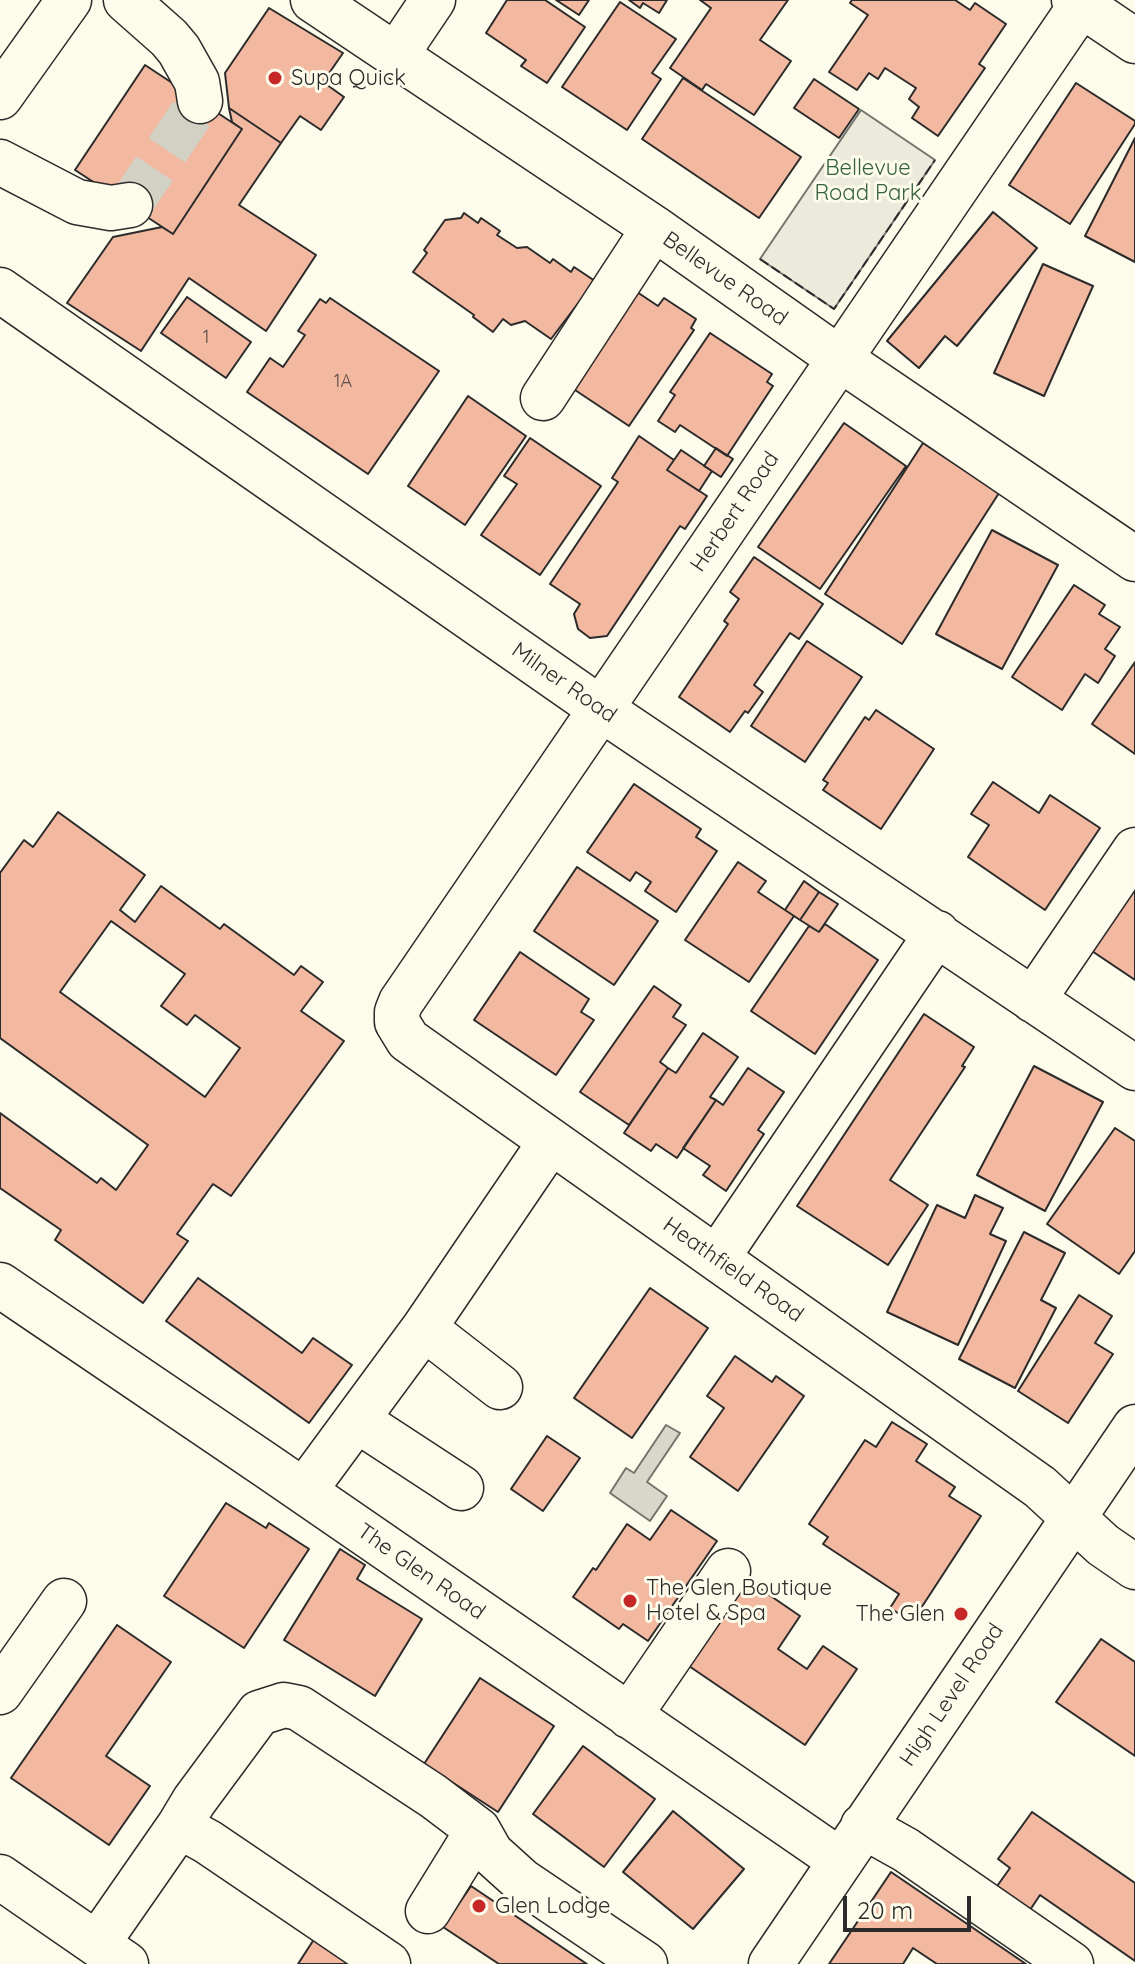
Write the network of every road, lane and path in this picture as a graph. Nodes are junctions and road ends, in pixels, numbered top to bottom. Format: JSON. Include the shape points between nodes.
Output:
{"nodes":[{"id":1,"x":69,"y":0,"type":"edge"},
{"id":2,"x":126,"y":0,"type":"edge"},
{"id":3,"x":313,"y":0,"type":"edge"},
{"id":4,"x":433,"y":0,"type":"edge"},
{"id":5,"x":1078,"y":2,"type":"edge"},
{"id":6,"x":1135,"y":41,"type":"edge"},
{"id":7,"x":396,"y":55,"type":"junction"},
{"id":8,"x":0,"y":97,"type":"edge"},
{"id":9,"x":200,"y":101,"type":"dead end"},
{"id":10,"x":0,"y":162,"type":"edge"},
{"id":11,"x":130,"y":205,"type":"dead end"},
{"id":12,"x":654,"y":228,"type":"junction"},
{"id":13,"x":0,"y":290,"type":"edge"},
{"id":14,"x":840,"y":359,"type":"junction"},
{"id":15,"x":543,"y":398,"type":"dead end"},
{"id":16,"x":1135,"y":559,"type":"edge"},
{"id":17,"x":601,"y":709,"type":"junction"},
{"id":18,"x":1135,"y":850,"type":"edge"},
{"id":19,"x":937,"y":933,"type":"junction"},
{"id":20,"x":1033,"y":1000,"type":"junction"},
{"id":21,"x":397,"y":1022,"type":"joint"},
{"id":22,"x":1135,"y":1068,"type":"edge"},
{"id":23,"x":551,"y":1141,"type":"junction"},
{"id":24,"x":717,"y":1258,"type":"junction"},
{"id":25,"x":0,"y":1285,"type":"edge"},
{"id":26,"x":424,"y":1328,"type":"junction"},
{"id":27,"x":500,"y":1387,"type":"dead end"},
{"id":28,"x":357,"y":1420,"type":"junction"},
{"id":29,"x":1135,"y":1427,"type":"edge"},
{"id":30,"x":461,"y":1488,"type":"dead end"},
{"id":31,"x":304,"y":1491,"type":"junction"},
{"id":32,"x":1074,"y":1516,"type":"junction"},
{"id":33,"x":1135,"y":1567,"type":"edge"},
{"id":34,"x":728,"y":1571,"type":"dead end"},
{"id":35,"x":64,"y":1601,"type":"dead end"},
{"id":36,"x":0,"y":1692,"type":"edge"},
{"id":37,"x":629,"y":1716,"type":"junction"},
{"id":38,"x":179,"y":1826,"type":"junction"},
{"id":39,"x":478,"y":1830,"type":"junction"},
{"id":40,"x":852,"y":1843,"type":"junction"},
{"id":41,"x":0,"y":1877,"type":"edge"},
{"id":42,"x":428,"y":1911,"type":"dead end"},
{"id":43,"x":112,"y":1954,"type":"edge"},
{"id":44,"x":388,"y":1964,"type":"edge"},
{"id":45,"x":645,"y":1964,"type":"edge"},
{"id":46,"x":771,"y":1964,"type":"edge"},
{"id":47,"x":1071,"y":1964,"type":"edge"}],
"edges":[{"from":1,"to":8,"type":"street"},
{"from":2,"to":9,"type":"street","via":[[179,50],[197,82]]},
{"from":3,"to":7,"type":"street","name":"Bellevue Road"},
{"from":4,"to":7,"type":"street"},
{"from":5,"to":6,"type":"street"},
{"from":5,"to":14,"type":"street","name":"Herbert Road"},
{"from":7,"to":12,"type":"street","name":"Bellevue Road"},
{"from":10,"to":11,"type":"street","via":[[77,202],[111,208]]},
{"from":12,"to":14,"type":"street","name":"Bellevue Road"},
{"from":12,"to":15,"type":"street"},
{"from":13,"to":17,"type":"street","name":"Milner Road"},
{"from":14,"to":16,"type":"street","name":"Bellevue Road"},
{"from":14,"to":17,"type":"street","name":"Herbert Road"},
{"from":17,"to":19,"type":"street","name":"Milner Road"},
{"from":17,"to":21,"type":"street","name":"Herbert Road","via":[[401,1002]]},
{"from":18,"to":20,"type":"street"},
{"from":19,"to":20,"type":"street","name":"Milner Road"},
{"from":19,"to":24,"type":"street"},
{"from":20,"to":22,"type":"street","name":"Milner Road"},
{"from":21,"to":23,"type":"street","name":"Heathfield Road","via":[[408,1040]]},
{"from":23,"to":24,"type":"street","name":"Heathfield Road"},
{"from":23,"to":26,"type":"street"},
{"from":24,"to":32,"type":"street","name":"Heathfield Road"},
{"from":25,"to":31,"type":"street","name":"The Glen Road"},
{"from":26,"to":27,"type":"street"},
{"from":26,"to":28,"type":"street"},
{"from":28,"to":30,"type":"street"},
{"from":28,"to":31,"type":"street"},
{"from":29,"to":32,"type":"street","name":"High Level Road"},
{"from":31,"to":37,"type":"street","name":"The Glen Road"},
{"from":32,"to":33,"type":"street","name":"Heathfield Road"},
{"from":32,"to":40,"type":"street","name":"High Level Road"},
{"from":34,"to":37,"type":"street"},
{"from":35,"to":36,"type":"street"},
{"from":37,"to":40,"type":"street","name":"The Glen Road"},
{"from":38,"to":39,"type":"street","via":[[252,1721],[259,1713],[284,1705],[299,1708]]},
{"from":38,"to":43,"type":"street"},
{"from":38,"to":44,"type":"street"},
{"from":39,"to":42,"type":"street"},
{"from":39,"to":45,"type":"street","via":[[491,1853],[522,1881]]},
{"from":40,"to":46,"type":"street","name":"High Level Road"},
{"from":40,"to":47,"type":"street","name":"The Glen Road","via":[[906,1850]]},
{"from":41,"to":43,"type":"street"}]}
